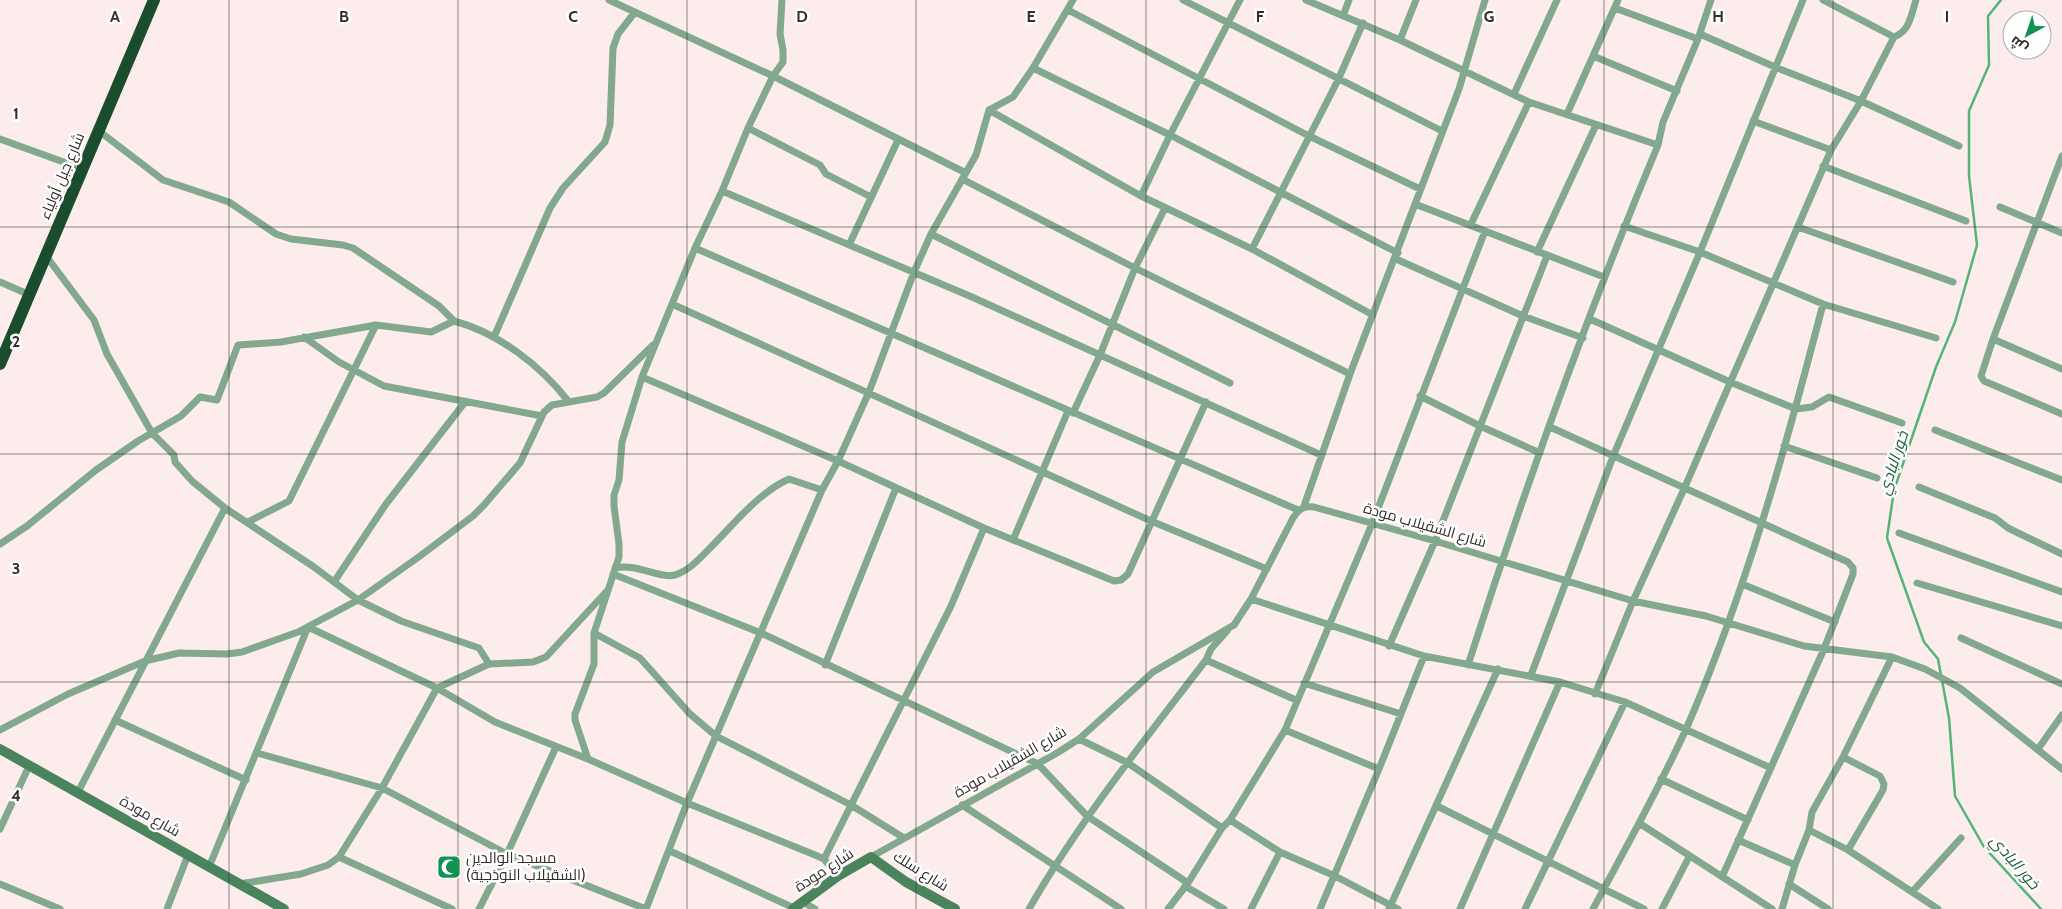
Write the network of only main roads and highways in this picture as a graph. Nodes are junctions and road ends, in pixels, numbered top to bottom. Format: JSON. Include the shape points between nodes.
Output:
{"nodes":[{"id":1,"x":154,"y":0,"type":"edge"},
{"id":2,"x":0,"y":364,"type":"edge"}],
"edges":[{"from":1,"to":2,"type":"highway","name":"شارع جبل أولياء"}]}
